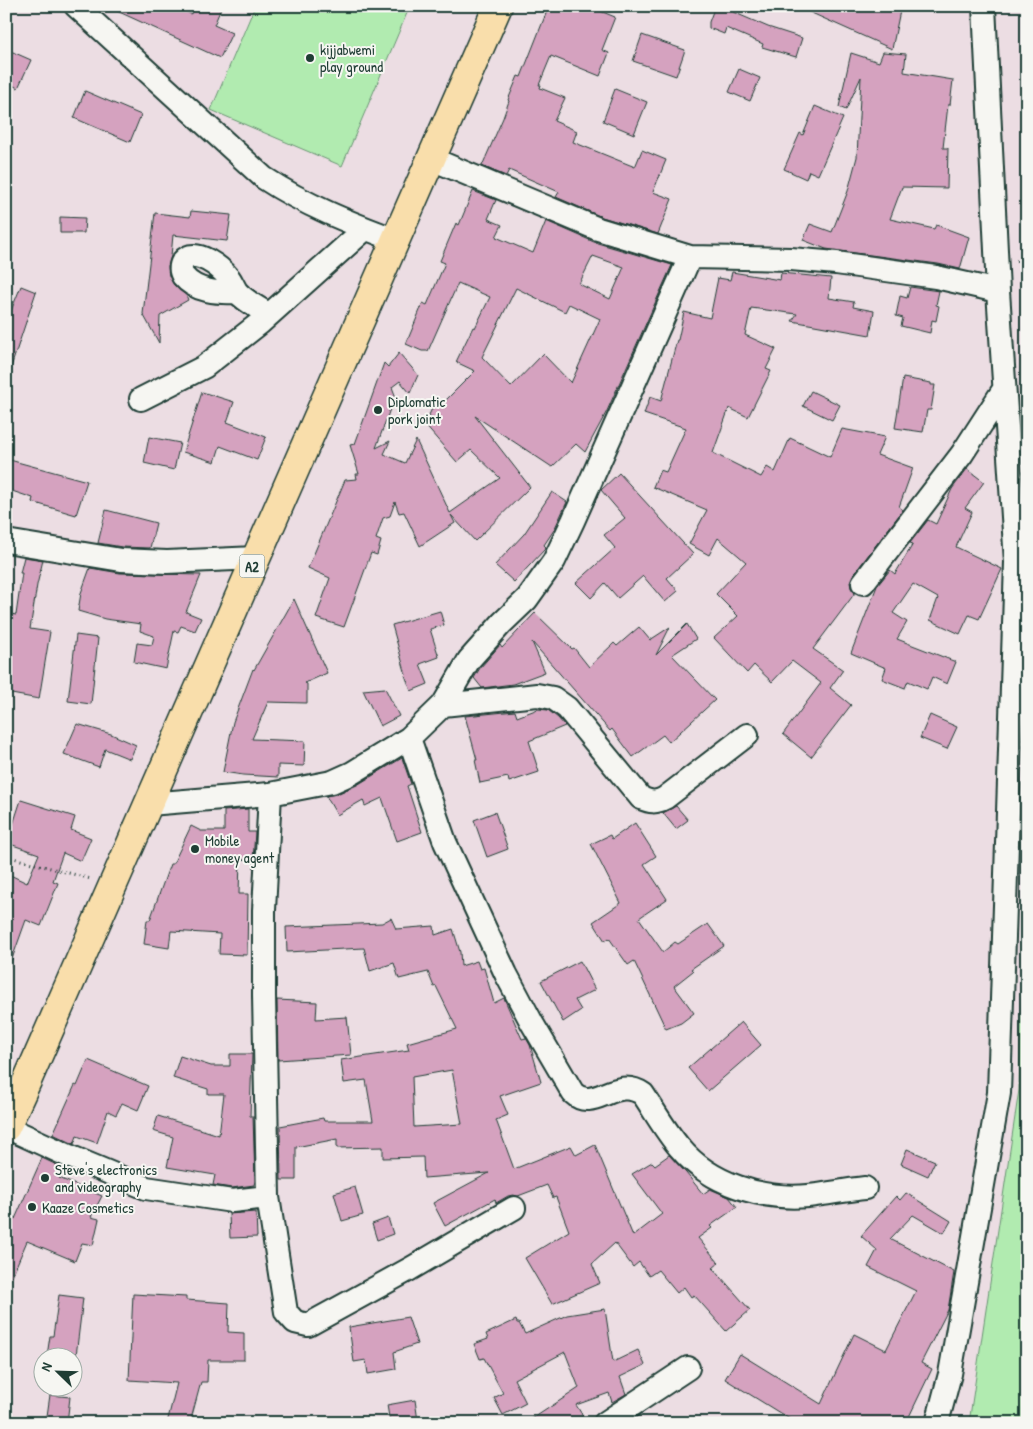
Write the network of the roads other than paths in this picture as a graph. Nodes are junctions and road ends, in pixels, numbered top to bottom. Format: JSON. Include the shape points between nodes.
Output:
{"nodes":[{"id":1,"x":76,"y":6,"type":"edge"},
{"id":2,"x":498,"y":6,"type":"edge"},
{"id":3,"x":984,"y":6,"type":"edge"},
{"id":4,"x":432,"y":159,"type":"junction"},
{"id":5,"x":365,"y":229,"type":"junction"},
{"id":6,"x":396,"y":240,"type":"junction"},
{"id":7,"x":690,"y":257,"type":"junction"},
{"id":8,"x":998,"y":291,"type":"junction"},
{"id":9,"x":237,"y":292,"type":"dead end"},
{"id":10,"x":268,"y":315,"type":"junction"},
{"id":11,"x":1004,"y":389,"type":"junction"},
{"id":12,"x":141,"y":399,"type":"dead end"},
{"id":13,"x":6,"y":541,"type":"edge"},
{"id":14,"x":256,"y":558,"type":"junction"},
{"id":15,"x":863,"y":583,"type":"dead end"},
{"id":16,"x":443,"y":704,"type":"junction"},
{"id":17,"x":747,"y":735,"type":"dead end"},
{"id":18,"x":409,"y":738,"type":"junction"},
{"id":19,"x":270,"y":794,"type":"junction"},
{"id":20,"x":149,"y":804,"type":"junction"},
{"id":21,"x":6,"y":1127,"type":"edge"},
{"id":22,"x":865,"y":1188,"type":"dead end"},
{"id":23,"x":268,"y":1197,"type":"junction"},
{"id":24,"x":514,"y":1208,"type":"dead end"},
{"id":25,"x":688,"y":1368,"type":"dead end"},
{"id":26,"x":605,"y":1423,"type":"edge"},
{"id":27,"x":936,"y":1423,"type":"edge"}],
"edges":[{"from":1,"to":5,"type":"street","via":[[264,178],[293,197]]},
{"from":2,"to":4,"type":"highway","number":"A2"},
{"from":3,"to":8,"type":"street"},
{"from":4,"to":6,"type":"highway","number":"A2"},
{"from":4,"to":7,"type":"street","via":[[598,229]]},
{"from":5,"to":6,"type":"street"},
{"from":5,"to":10,"type":"street"},
{"from":6,"to":14,"type":"highway","number":"A2"},
{"from":7,"to":8,"type":"street","via":[[836,263],[936,277]]},
{"from":7,"to":16,"type":"street","via":[[554,561],[527,599],[469,660]]},
{"from":8,"to":11,"type":"street"},
{"from":9,"to":10,"type":"street"},
{"from":10,"to":12,"type":"street","via":[[204,367]]},
{"from":11,"to":15,"type":"street","via":[[962,454]]},
{"from":11,"to":27,"type":"street","via":[[1016,562],[999,1093],[950,1374]]},
{"from":13,"to":14,"type":"street","via":[[121,560],[167,562]]},
{"from":14,"to":20,"type":"highway","number":"A2"},
{"from":16,"to":17,"type":"street","via":[[537,695],[553,698],[567,708],[641,798],[653,802],[665,798]]},
{"from":16,"to":18,"type":"street"},
{"from":18,"to":19,"type":"street","via":[[332,782]]},
{"from":18,"to":22,"type":"street","via":[[445,842],[511,982],[573,1093],[588,1099],[629,1087],[643,1094],[679,1148],[699,1168],[734,1186],[753,1192],[807,1196]]},
{"from":19,"to":20,"type":"street"},
{"from":19,"to":23,"type":"street","via":[[264,910]]},
{"from":20,"to":21,"type":"highway","number":"A2"},
{"from":21,"to":23,"type":"street","via":[[146,1188],[232,1201]]},
{"from":23,"to":24,"type":"street","via":[[286,1312],[295,1322],[308,1325]]},
{"from":25,"to":26,"type":"street"}]}
